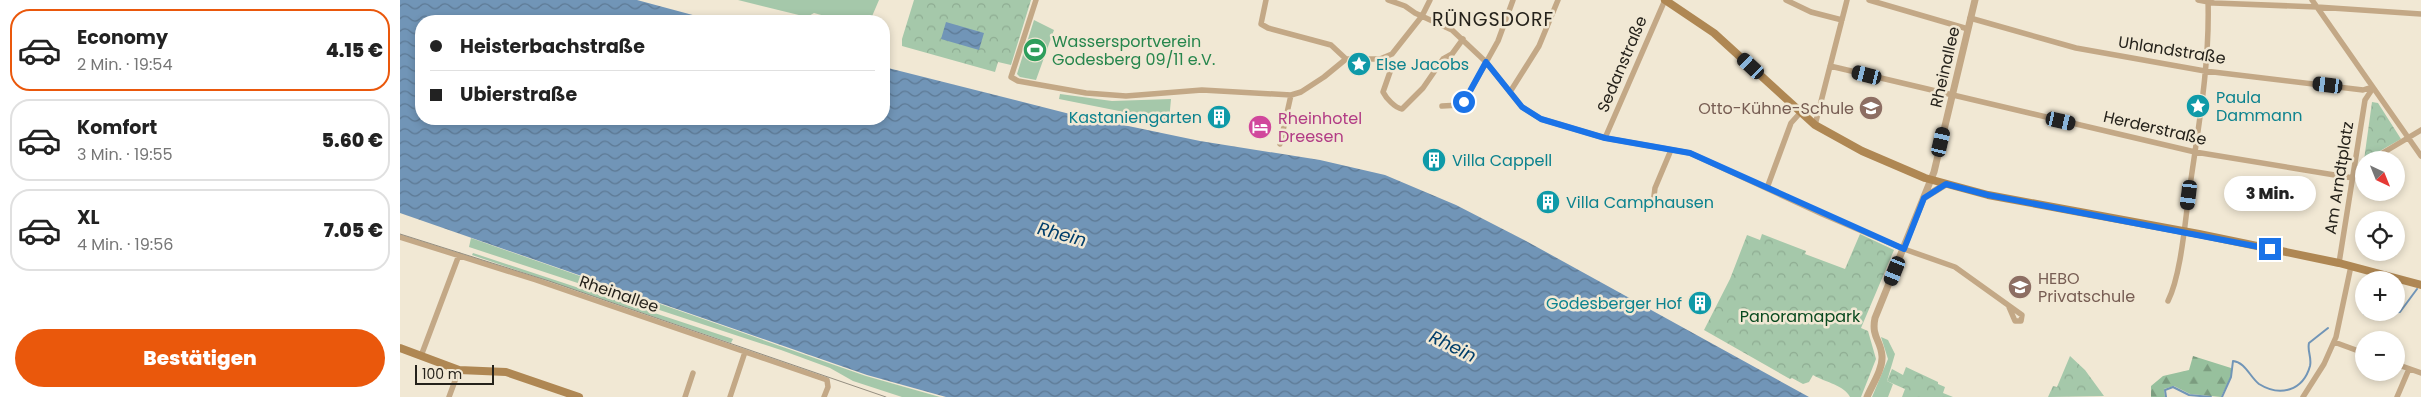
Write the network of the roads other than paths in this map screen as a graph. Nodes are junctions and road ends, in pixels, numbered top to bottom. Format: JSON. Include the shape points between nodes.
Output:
{"nodes":[{"id":1,"x":1036,"y":0,"type":"edge"},
{"id":2,"x":1266,"y":0,"type":"edge"},
{"id":3,"x":1388,"y":0,"type":"edge"},
{"id":4,"x":1430,"y":0,"type":"edge"},
{"id":5,"x":1513,"y":0,"type":"edge"},
{"id":6,"x":1558,"y":0,"type":"edge"},
{"id":7,"x":1665,"y":0,"type":"edge"},
{"id":8,"x":1786,"y":0,"type":"edge"},
{"id":9,"x":1847,"y":0,"type":"edge"},
{"id":10,"x":1869,"y":0,"type":"edge"},
{"id":11,"x":1975,"y":0,"type":"edge"},
{"id":12,"x":2198,"y":0,"type":"edge"},
{"id":13,"x":2312,"y":0,"type":"edge"},
{"id":14,"x":2208,"y":1,"type":"edge"},
{"id":15,"x":2316,"y":7,"type":"junction"},
{"id":16,"x":2421,"y":14,"type":"edge"},
{"id":17,"x":1422,"y":16,"type":"junction"},
{"id":18,"x":1970,"y":18,"type":"junction"},
{"id":19,"x":1842,"y":20,"type":"junction"},
{"id":20,"x":1968,"y":29,"type":"junction"},
{"id":21,"x":1463,"y":39,"type":"junction"},
{"id":22,"x":1385,"y":58,"type":"junction"},
{"id":23,"x":1346,"y":59,"type":"junction"},
{"id":24,"x":1486,"y":62,"type":"junction"},
{"id":25,"x":1830,"y":66,"type":"junction"},
{"id":26,"x":2205,"y":71,"type":"junction"},
{"id":27,"x":2372,"y":88,"type":"junction"},
{"id":28,"x":1510,"y":92,"type":"junction"},
{"id":29,"x":2364,"y":93,"type":"junction"},
{"id":30,"x":1291,"y":95,"type":"junction"},
{"id":31,"x":1952,"y":96,"type":"junction"},
{"id":32,"x":1442,"y":106,"type":"dead end"},
{"id":33,"x":1800,"y":113,"type":"junction"},
{"id":34,"x":1815,"y":125,"type":"junction"},
{"id":35,"x":2421,"y":130,"type":"edge"},
{"id":36,"x":1605,"y":138,"type":"junction"},
{"id":37,"x":2408,"y":138,"type":"junction"},
{"id":38,"x":1280,"y":144,"type":"dead end"},
{"id":39,"x":1671,"y":150,"type":"junction"},
{"id":40,"x":2386,"y":151,"type":"edge"},
{"id":41,"x":2195,"y":152,"type":"junction"},
{"id":42,"x":2421,"y":156,"type":"edge"},
{"id":43,"x":2354,"y":170,"type":"joint"},
{"id":44,"x":2353,"y":178,"type":"junction"},
{"id":45,"x":1931,"y":180,"type":"junction"},
{"id":46,"x":1946,"y":184,"type":"junction"},
{"id":47,"x":1767,"y":188,"type":"junction"},
{"id":48,"x":1924,"y":198,"type":"junction"},
{"id":49,"x":1653,"y":204,"type":"dead end"},
{"id":50,"x":2184,"y":232,"type":"junction"},
{"id":51,"x":400,"y":236,"type":"edge"},
{"id":52,"x":1904,"y":249,"type":"junction"},
{"id":53,"x":459,"y":255,"type":"junction"},
{"id":54,"x":2339,"y":263,"type":"junction"},
{"id":55,"x":2351,"y":266,"type":"junction"},
{"id":56,"x":2421,"y":285,"type":"edge"},
{"id":57,"x":2168,"y":301,"type":"dead end"},
{"id":58,"x":2009,"y":307,"type":"dead end"},
{"id":59,"x":2334,"y":342,"type":"junction"},
{"id":60,"x":400,"y":348,"type":"edge"},
{"id":61,"x":2355,"y":350,"type":"edge"},
{"id":62,"x":745,"y":352,"type":"junction"},
{"id":63,"x":421,"y":356,"type":"junction"},
{"id":64,"x":2405,"y":367,"type":"edge"},
{"id":65,"x":2409,"y":369,"type":"junction"},
{"id":66,"x":459,"y":370,"type":"junction"},
{"id":67,"x":2421,"y":373,"type":"edge"},
{"id":68,"x":693,"y":374,"type":"dead end"},
{"id":69,"x":567,"y":395,"type":"edge"},
{"id":70,"x":450,"y":397,"type":"edge"},
{"id":71,"x":579,"y":397,"type":"edge"},
{"id":72,"x":684,"y":397,"type":"edge"},
{"id":73,"x":730,"y":397,"type":"edge"},
{"id":74,"x":824,"y":397,"type":"edge"},
{"id":75,"x":1867,"y":397,"type":"edge"},
{"id":76,"x":2303,"y":397,"type":"edge"},
{"id":77,"x":2397,"y":397,"type":"edge"}],
"edges":[{"from":1,"to":30,"type":"street","via":[[1011,77],[1018,80],[1097,94],[1135,96],[1202,90]]},
{"from":2,"to":23,"type":"street","via":[[1261,24],[1331,45]]},
{"from":3,"to":17,"type":"street"},
{"from":4,"to":17,"type":"street"},
{"from":5,"to":24,"type":"street","via":[[1498,41]]},
{"from":6,"to":28,"type":"street","via":[[1539,46]]},
{"from":7,"to":33,"type":"main road","via":[[1714,33]]},
{"from":7,"to":36,"type":"street","name":"Sedanstraße"},
{"from":8,"to":19,"type":"street","via":[[1810,12]]},
{"from":9,"to":19,"type":"street"},
{"from":10,"to":20,"type":"street"},
{"from":11,"to":18,"type":"street","name":"Rheinallee"},
{"from":12,"to":14,"type":"street"},
{"from":13,"to":15,"type":"street"},
{"from":14,"to":15,"type":"street"},
{"from":14,"to":26,"type":"street"},
{"from":15,"to":16,"type":"street"},
{"from":15,"to":27,"type":"street"},
{"from":17,"to":21,"type":"street"},
{"from":17,"to":22,"type":"street","via":[[1392,54]]},
{"from":18,"to":20,"type":"street","name":"Rheinallee"},
{"from":18,"to":26,"type":"street","name":"Uhlandstraße","via":[[2066,46]]},
{"from":19,"to":25,"type":"street"},
{"from":20,"to":31,"type":"street","name":"Rheinallee"},
{"from":21,"to":22,"type":"street","via":[[1402,109],[1396,107],[1383,92],[1390,72]]},
{"from":21,"to":24,"type":"street"},
{"from":22,"to":23,"type":"street"},
{"from":23,"to":30,"type":"street","via":[[1324,77]]},
{"from":24,"to":28,"type":"street"},
{"from":24,"to":32,"type":"street","via":[[1464,102]]},
{"from":25,"to":31,"type":"street","name":"Herderstraße"},
{"from":25,"to":34,"type":"street"},
{"from":26,"to":29,"type":"street","name":"Uhlandstraße"},
{"from":26,"to":41,"type":"street"},
{"from":27,"to":29,"type":"street","name":"Uhlandstraße"},
{"from":27,"to":37,"type":"street"},
{"from":28,"to":36,"type":"street","via":[[1522,107],[1541,119]]},
{"from":29,"to":43,"type":"street","name":"Am Arndtplatz"},
{"from":30,"to":38,"type":"street"},
{"from":31,"to":41,"type":"street","name":"Herderstraße"},
{"from":31,"to":45,"type":"street","name":"Rheinallee"},
{"from":33,"to":34,"type":"main road"},
{"from":33,"to":47,"type":"street","via":[[1791,123]]},
{"from":34,"to":45,"type":"main road","via":[[1862,151]]},
{"from":35,"to":37,"type":"street"},
{"from":36,"to":39,"type":"street"},
{"from":37,"to":40,"type":"street"},
{"from":37,"to":42,"type":"street"},
{"from":39,"to":47,"type":"street","via":[[1690,153]]},
{"from":39,"to":49,"type":"street","via":[[1655,188]]},
{"from":41,"to":44,"type":"street","name":"Herderstraße"},
{"from":41,"to":50,"type":"street"},
{"from":43,"to":44,"type":"street","name":"Am Arndtplatz"},
{"from":44,"to":54,"type":"street","name":"Am Arndtplatz"},
{"from":45,"to":46,"type":"main road"},
{"from":45,"to":48,"type":"street","name":"Rheinallee"},
{"from":46,"to":48,"type":"street"},
{"from":46,"to":50,"type":"main road"},
{"from":47,"to":52,"type":"street"},
{"from":48,"to":52,"type":"street","name":"Rheinallee"},
{"from":50,"to":54,"type":"main road"},
{"from":50,"to":57,"type":"street"},
{"from":51,"to":53,"type":"street","name":"Rheinallee"},
{"from":52,"to":58,"type":"street","via":[[1955,267]]},
{"from":52,"to":75,"type":"street","name":"Rheinallee","via":[[1875,318],[1873,334],[1882,359]]},
{"from":53,"to":62,"type":"street","name":"Rheinallee"},
{"from":53,"to":63,"type":"street"},
{"from":54,"to":55,"type":"main road"},
{"from":55,"to":56,"type":"main road"},
{"from":55,"to":59,"type":"street"},
{"from":59,"to":61,"type":"street"},
{"from":59,"to":76,"type":"street"},
{"from":60,"to":63,"type":"main road"},
{"from":62,"to":73,"type":"street"},
{"from":62,"to":74,"type":"street","name":"Rheinallee","via":[[827,380]]},
{"from":63,"to":66,"type":"main road"},
{"from":64,"to":65,"type":"street"},
{"from":65,"to":67,"type":"street"},
{"from":65,"to":77,"type":"street"},
{"from":66,"to":69,"type":"main road","via":[[506,372]]},
{"from":66,"to":70,"type":"street"},
{"from":68,"to":72,"type":"street"},
{"from":69,"to":71,"type":"main road"}]}
